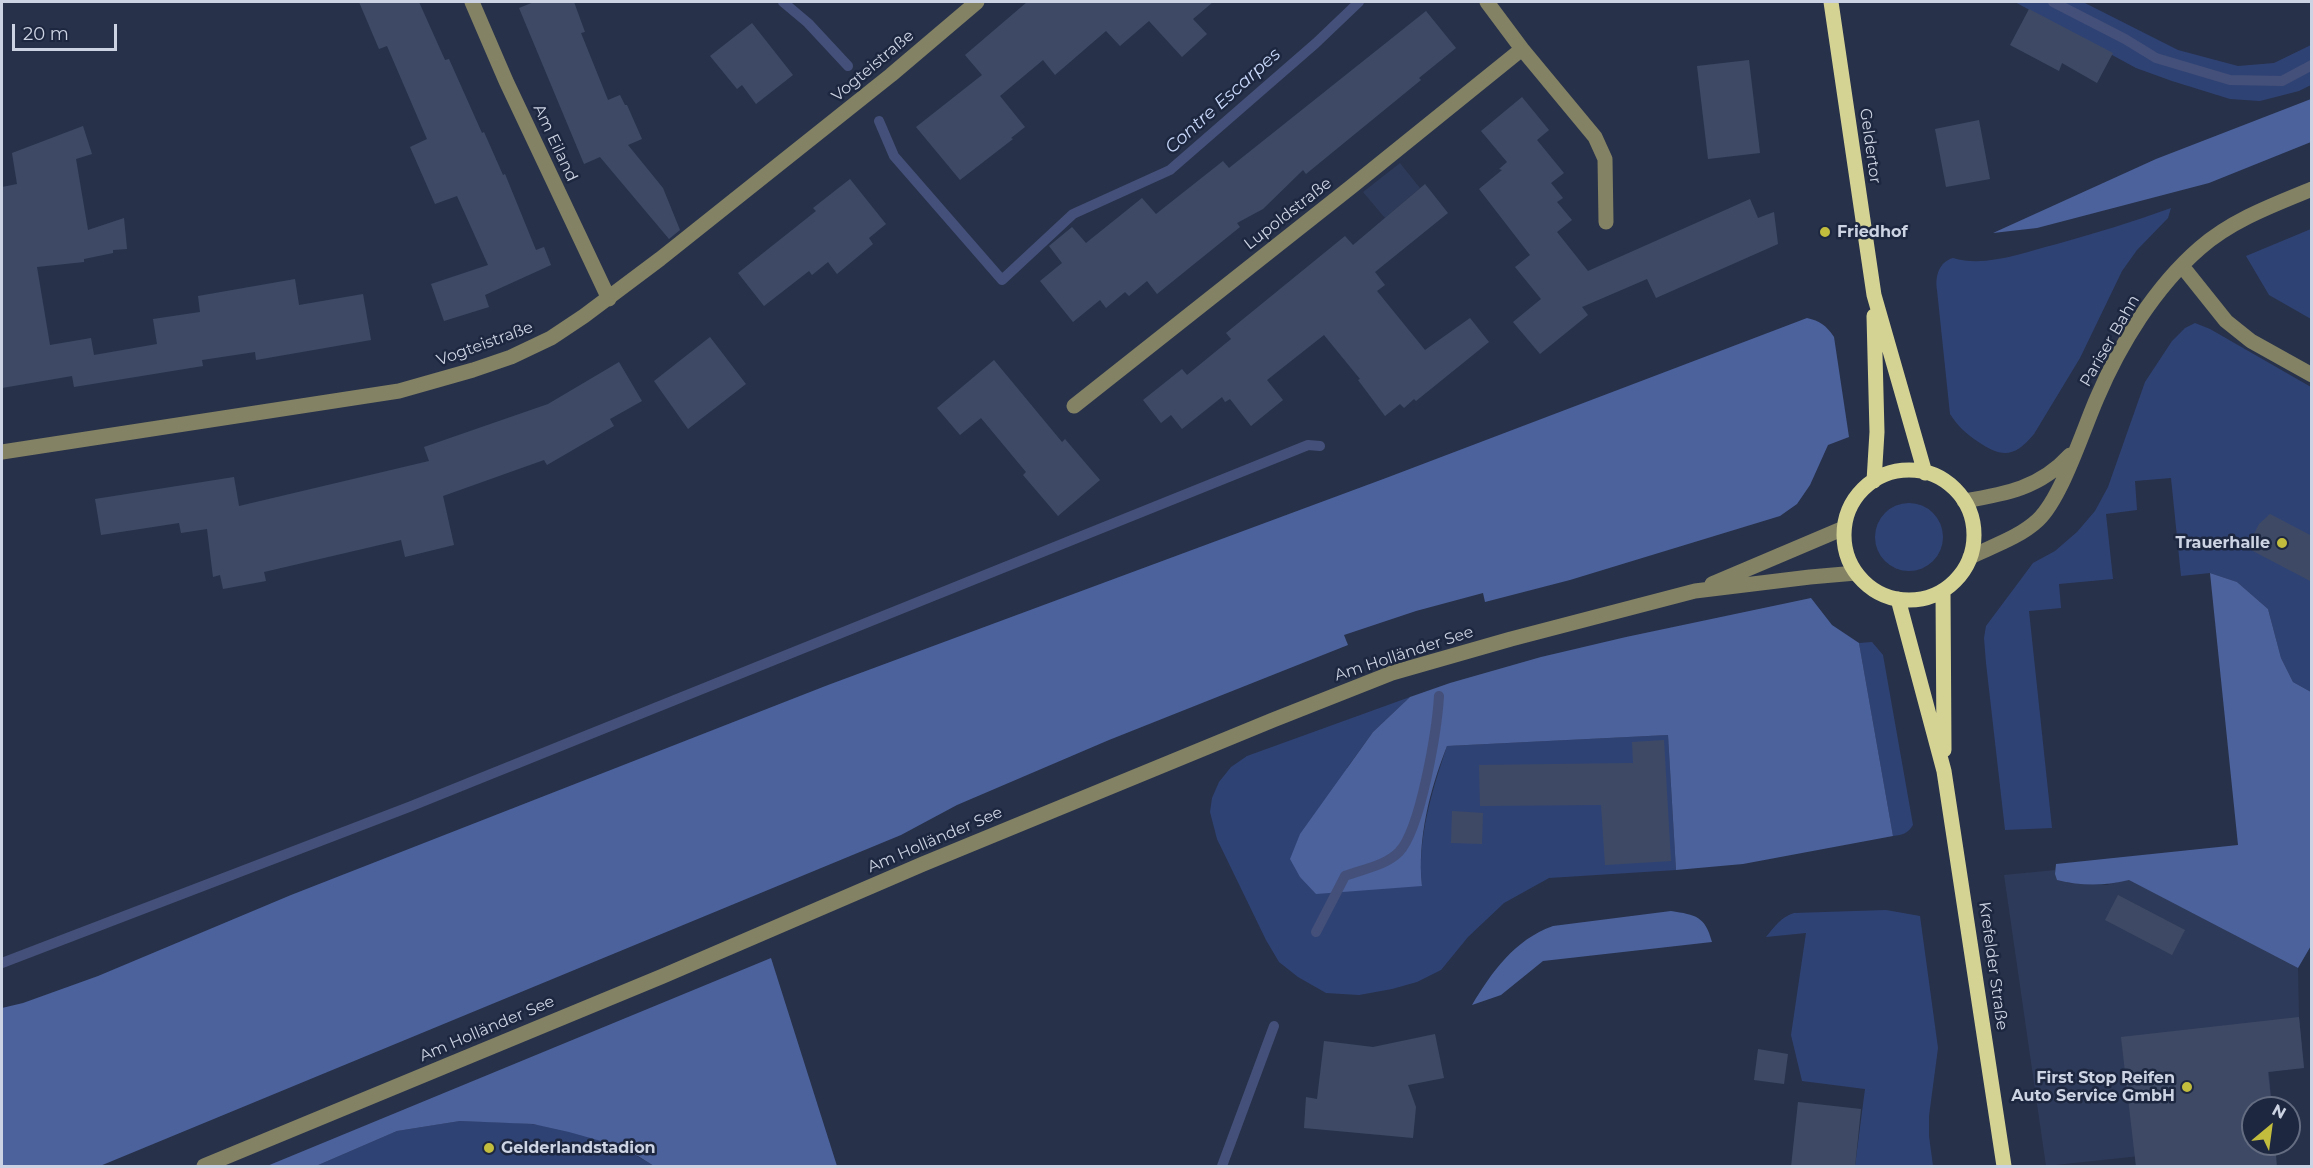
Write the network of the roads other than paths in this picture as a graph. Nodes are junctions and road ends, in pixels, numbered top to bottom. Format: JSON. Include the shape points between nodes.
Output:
{"nodes":[{"id":1,"x":472,"y":2,"type":"edge"},
{"id":2,"x":977,"y":2,"type":"edge"},
{"id":3,"x":1487,"y":2,"type":"edge"},
{"id":4,"x":1831,"y":2,"type":"edge"},
{"id":5,"x":1522,"y":49,"type":"junction"},
{"id":6,"x":2312,"y":189,"type":"edge"},
{"id":7,"x":1606,"y":222,"type":"dead end"},
{"id":8,"x":2182,"y":266,"type":"junction"},
{"id":9,"x":1874,"y":295,"type":"junction"},
{"id":10,"x":609,"y":299,"type":"junction"},
{"id":11,"x":2312,"y":375,"type":"edge"},
{"id":12,"x":1074,"y":406,"type":"dead end"},
{"id":13,"x":2076,"y":448,"type":"junction"},
{"id":14,"x":2,"y":452,"type":"edge"},
{"id":15,"x":1925,"y":473,"type":"junction"},
{"id":16,"x":1874,"y":481,"type":"junction"},
{"id":17,"x":1964,"y":501,"type":"junction"},
{"id":18,"x":1844,"y":528,"type":"junction"},
{"id":19,"x":1970,"y":557,"type":"junction"},
{"id":20,"x":1856,"y":573,"type":"junction"},
{"id":21,"x":1695,"y":591,"type":"junction"},
{"id":22,"x":1944,"y":591,"type":"junction"},
{"id":23,"x":1898,"y":599,"type":"junction"},
{"id":24,"x":1944,"y":771,"type":"junction"},
{"id":25,"x":204,"y":1167,"type":"edge"},
{"id":26,"x":2004,"y":1167,"type":"edge"}],
"edges":[{"from":1,"to":10,"type":"street","name":"Am Eiland"},
{"from":2,"to":10,"type":"street","name":"Vogteistraße"},
{"from":3,"to":5,"type":"street"},
{"from":4,"to":9,"type":"main road","name":"Geldertor"},
{"from":5,"to":7,"type":"street","via":[[1595,137],[1605,159]]},
{"from":5,"to":12,"type":"street","name":"Lupoldstraße"},
{"from":6,"to":8,"type":"street","name":"Pariser Bahn","via":[[2234,224]]},
{"from":8,"to":11,"type":"street","via":[[2234,327],[2251,341]]},
{"from":8,"to":13,"type":"street","name":"Pariser Bahn","via":[[2145,311],[2123,348]]},
{"from":9,"to":15,"type":"main road","name":"Geldertor"},
{"from":9,"to":16,"type":"main road","name":"Geldertor"},
{"from":10,"to":14,"type":"street","name":"Vogteistraße","via":[[551,338],[511,357],[399,392]]},
{"from":13,"to":17,"type":"street","name":"Pariser Bahn","via":[[2060,466],[2026,487],[2010,494]]},
{"from":13,"to":19,"type":"street","name":"Pariser Bahn","via":[[2051,504],[2038,520]]},
{"from":15,"to":16,"type":"main road","via":[[1908,470]]},
{"from":15,"to":17,"type":"main road","via":[[1947,483]]},
{"from":16,"to":18,"type":"main road","via":[[1859,493]]},
{"from":17,"to":19,"type":"main road","via":[[1972,518],[1974,538]]},
{"from":18,"to":20,"type":"main road","via":[[1848,560]]},
{"from":18,"to":21,"type":"street","name":"Am Holländer See"},
{"from":19,"to":22,"type":"main road","via":[[1955,582]]},
{"from":20,"to":21,"type":"street","name":"Am Holländer See"},
{"from":20,"to":23,"type":"main road","via":[[1868,586]]},
{"from":21,"to":25,"type":"street","name":"Am Holländer See","via":[[1381,678],[933,860]]},
{"from":22,"to":23,"type":"main road","via":[[1922,599]]},
{"from":22,"to":24,"type":"main road","name":"Krefelder Straße"},
{"from":23,"to":24,"type":"main road","name":"Krefelder Straße"},
{"from":24,"to":26,"type":"main road","name":"Krefelder Straße"}]}
